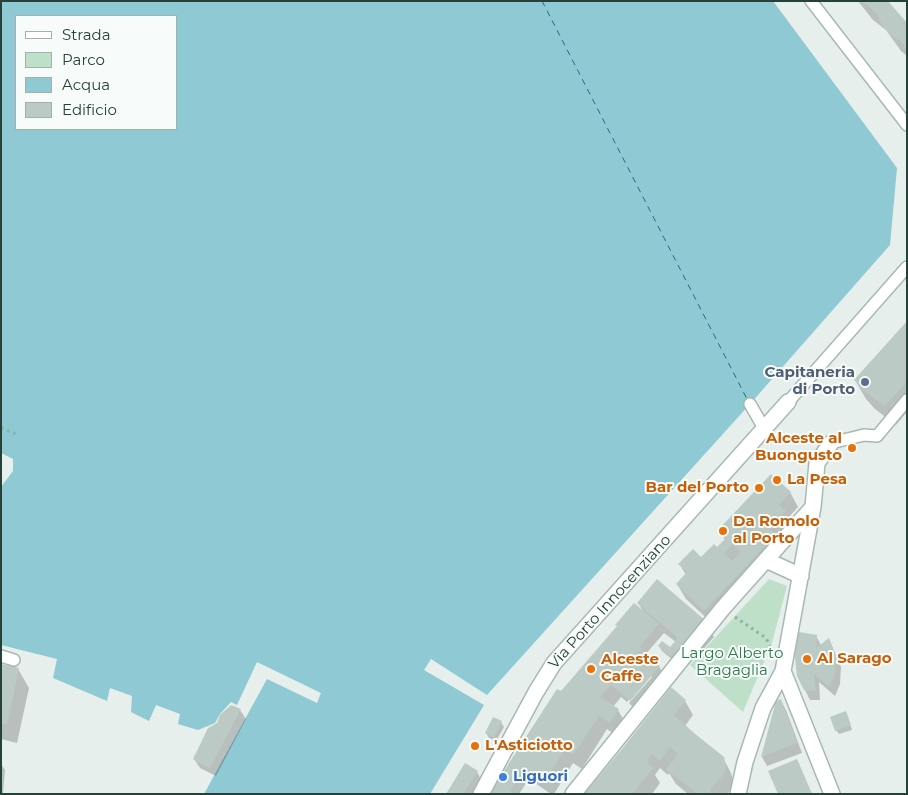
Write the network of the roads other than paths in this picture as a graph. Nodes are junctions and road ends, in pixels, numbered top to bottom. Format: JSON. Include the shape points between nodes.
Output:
{"nodes":[{"id":1,"x":811,"y":1,"type":"edge"},
{"id":2,"x":907,"y":126,"type":"edge"},
{"id":3,"x":907,"y":267,"type":"edge"},
{"id":4,"x":907,"y":400,"type":"edge"},
{"id":5,"x":788,"y":402,"type":"joint"},
{"id":6,"x":750,"y":404,"type":"dead end"},
{"id":7,"x":765,"y":430,"type":"junction"},
{"id":8,"x":831,"y":443,"type":"joint"},
{"id":9,"x":812,"y":507,"type":"junction"},
{"id":10,"x":766,"y":560,"type":"junction"},
{"id":11,"x":801,"y":576,"type":"junction"},
{"id":12,"x":1,"y":656,"type":"edge"},
{"id":13,"x":14,"y":660,"type":"dead end"},
{"id":14,"x":783,"y":671,"type":"junction"},
{"id":15,"x":481,"y":794,"type":"edge"},
{"id":16,"x":573,"y":794,"type":"edge"},
{"id":17,"x":738,"y":794,"type":"edge"},
{"id":18,"x":832,"y":794,"type":"edge"}],
"edges":[{"from":1,"to":2,"type":"lane"},
{"from":3,"to":5,"type":"lane"},
{"from":4,"to":8,"type":"lane","via":[[877,436],[864,435]]},
{"from":5,"to":7,"type":"street","name":"Via Porto Innocenziano"},
{"from":6,"to":7,"type":"lane"},
{"from":7,"to":15,"type":"street","name":"Via Porto Innocenziano","via":[[554,663]]},
{"from":8,"to":9,"type":"street","via":[[817,463]]},
{"from":9,"to":10,"type":"street"},
{"from":9,"to":11,"type":"street"},
{"from":10,"to":11,"type":"street"},
{"from":10,"to":16,"type":"street","via":[[723,608]]},
{"from":11,"to":14,"type":"street"},
{"from":12,"to":13,"type":"lane"},
{"from":14,"to":17,"type":"street","via":[[762,708]]},
{"from":14,"to":18,"type":"street"}]}
